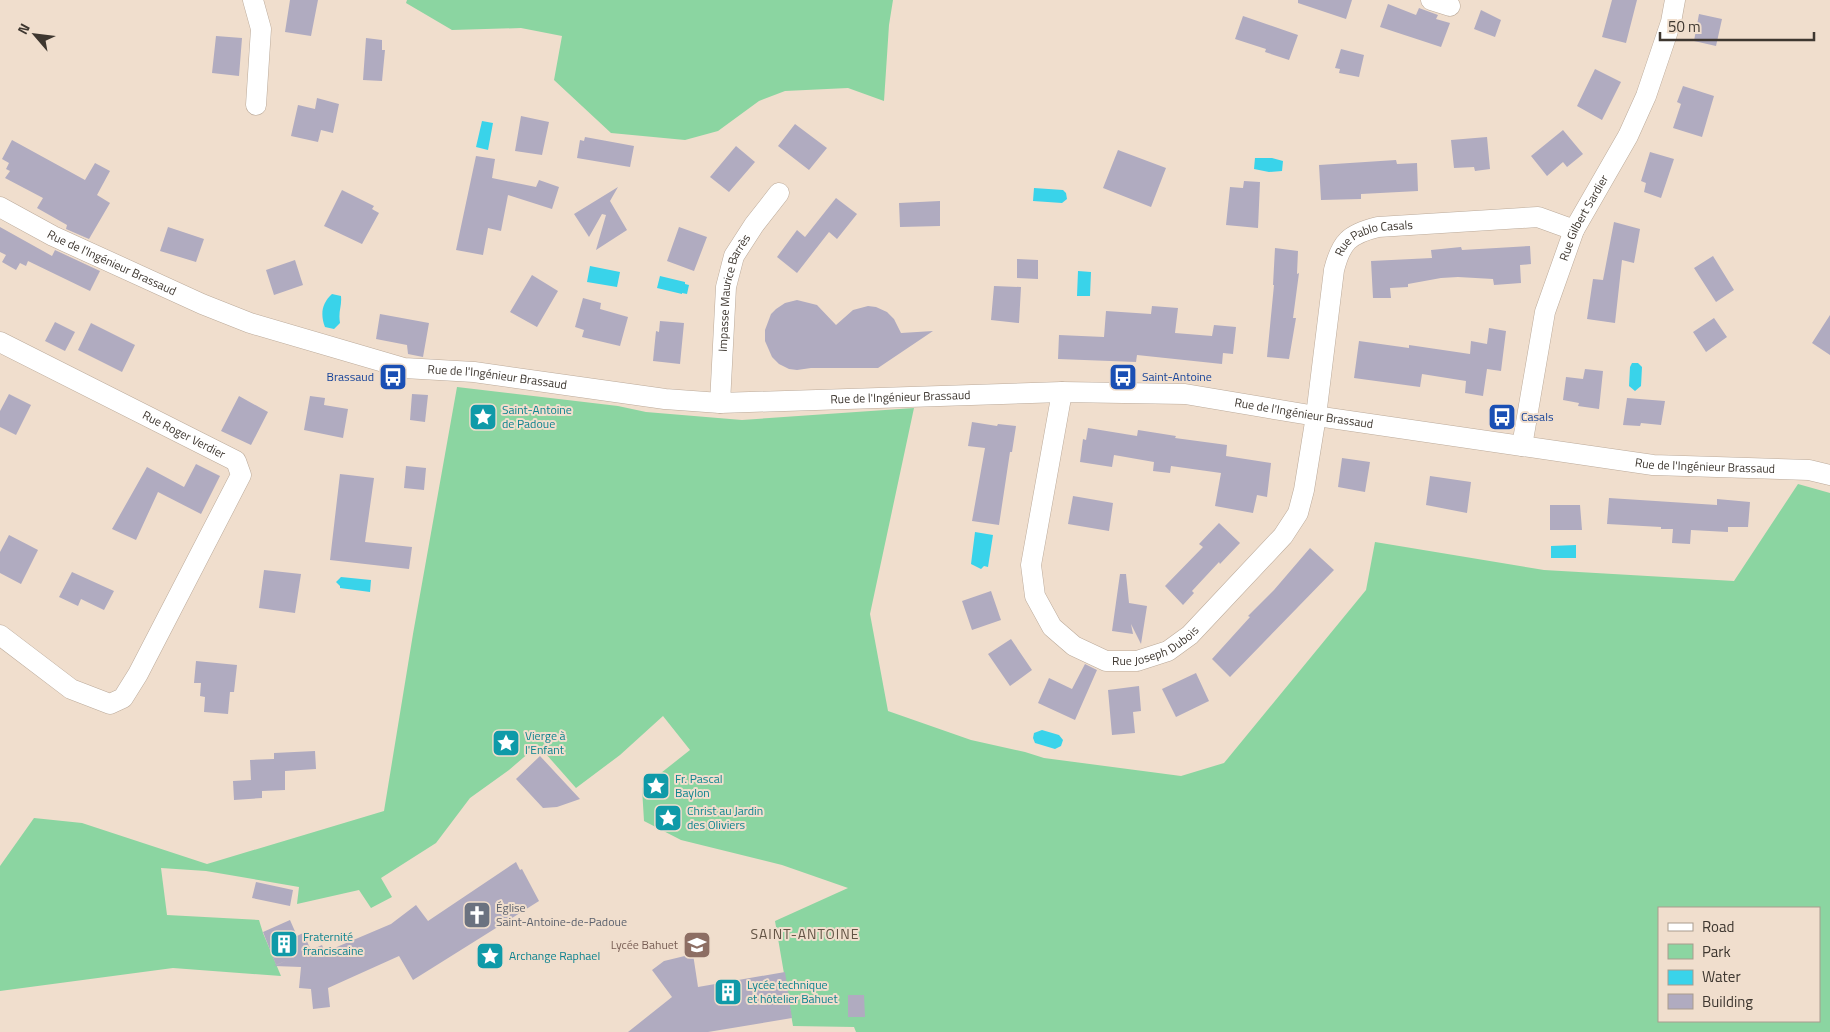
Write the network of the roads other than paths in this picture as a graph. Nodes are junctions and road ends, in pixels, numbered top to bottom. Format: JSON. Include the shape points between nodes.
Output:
{"nodes":[{"id":1,"x":254,"y":0,"type":"edge"},
{"id":2,"x":1676,"y":0,"type":"edge"},
{"id":3,"x":256,"y":105,"type":"dead end"},
{"id":4,"x":779,"y":193,"type":"dead end"},
{"id":5,"x":0,"y":207,"type":"edge"},
{"id":6,"x":1574,"y":230,"type":"junction"},
{"id":7,"x":0,"y":342,"type":"edge"},
{"id":8,"x":1062,"y":392,"type":"junction"},
{"id":9,"x":720,"y":403,"type":"junction"},
{"id":10,"x":1316,"y":416,"type":"junction"},
{"id":11,"x":1522,"y":446,"type":"junction"},
{"id":12,"x":1830,"y":475,"type":"edge"},
{"id":13,"x":0,"y":635,"type":"edge"}],
"edges":[{"from":1,"to":3,"type":"street","via":[[261,29]]},
{"from":2,"to":6,"type":"street","name":"Rue Gilbert Sardier","via":[[1646,96],[1628,136]]},
{"from":4,"to":9,"type":"street","name":"Impasse Maurice Barrès","via":[[734,256],[726,287]]},
{"from":5,"to":9,"type":"street","name":"Rue de l'Ingénieur Brassaud","via":[[53,236],[202,304],[250,323],[404,368],[474,372],[665,399]]},
{"from":6,"to":10,"type":"street","name":"Rue Pablo Casals","via":[[1538,217],[1378,227],[1349,238],[1339,252],[1334,270]]},
{"from":6,"to":11,"type":"street","name":"Rue Gilbert Sardier","via":[[1545,312]]},
{"from":7,"to":13,"type":"street","name":"Rue Roger Verdier","via":[[236,461],[241,475],[123,698],[110,704],[71,689]]},
{"from":8,"to":9,"type":"street","name":"Rue de l'Ingénieur Brassaud"},
{"from":8,"to":10,"type":"street","name":"Rue de l'Ingénieur Brassaud","via":[[1185,394]]},
{"from":8,"to":10,"type":"street","name":"Rue Joseph Dubois","via":[[1031,566],[1035,596],[1052,627],[1074,646],[1106,661],[1137,661],[1168,651],[1190,636],[1283,536],[1298,513]]},
{"from":10,"to":11,"type":"street","name":"Rue de l'Ingénieur Brassaud"},
{"from":11,"to":12,"type":"street","name":"Rue de l'Ingénieur Brassaud","via":[[1652,465],[1809,470]]}]}
